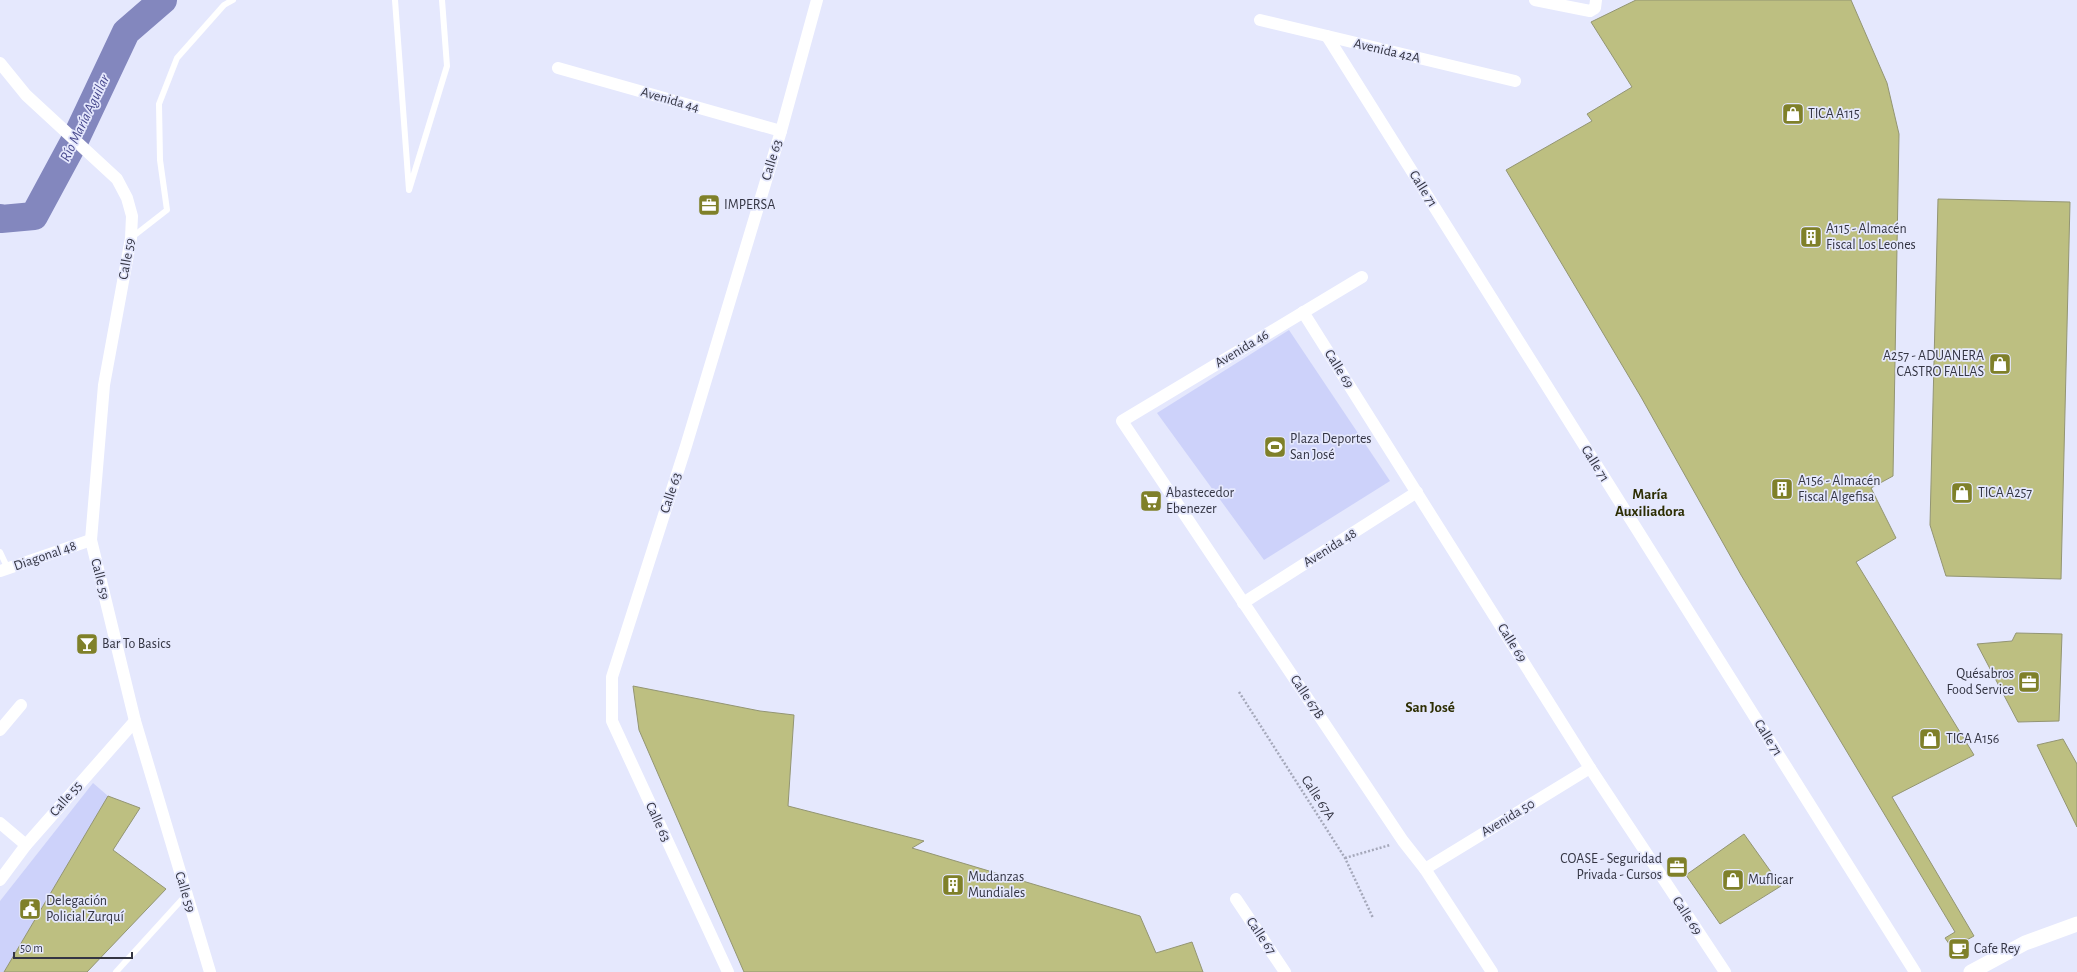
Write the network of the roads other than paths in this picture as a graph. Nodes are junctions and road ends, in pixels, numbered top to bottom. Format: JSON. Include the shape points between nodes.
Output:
{"nodes":[{"id":1,"x":233,"y":0,"type":"edge"},
{"id":2,"x":395,"y":0,"type":"edge"},
{"id":3,"x":442,"y":0,"type":"edge"},
{"id":4,"x":817,"y":0,"type":"edge"},
{"id":5,"x":1535,"y":0,"type":"edge"},
{"id":6,"x":1596,"y":0,"type":"edge"},
{"id":7,"x":1260,"y":20,"type":"dead end"},
{"id":8,"x":1327,"y":36,"type":"junction"},
{"id":9,"x":0,"y":63,"type":"edge"},
{"id":10,"x":558,"y":68,"type":"dead end"},
{"id":11,"x":1515,"y":81,"type":"dead end"},
{"id":12,"x":781,"y":131,"type":"junction"},
{"id":13,"x":132,"y":238,"type":"junction"},
{"id":14,"x":1362,"y":277,"type":"dead end"},
{"id":15,"x":1303,"y":312,"type":"junction"},
{"id":16,"x":1122,"y":421,"type":"joint"},
{"id":17,"x":1417,"y":492,"type":"junction"},
{"id":18,"x":91,"y":540,"type":"junction"},
{"id":19,"x":0,"y":552,"type":"edge"},
{"id":20,"x":4,"y":570,"type":"edge"},
{"id":21,"x":1243,"y":603,"type":"junction"},
{"id":22,"x":21,"y":705,"type":"dead end"},
{"id":23,"x":135,"y":721,"type":"junction"},
{"id":24,"x":0,"y":730,"type":"edge"},
{"id":25,"x":1590,"y":768,"type":"junction"},
{"id":26,"x":0,"y":824,"type":"edge"},
{"id":27,"x":26,"y":846,"type":"junction"},
{"id":28,"x":1426,"y":869,"type":"junction"},
{"id":29,"x":0,"y":880,"type":"edge"},
{"id":30,"x":186,"y":895,"type":"junction"},
{"id":31,"x":1236,"y":899,"type":"dead end"},
{"id":32,"x":2077,"y":924,"type":"edge"},
{"id":33,"x":116,"y":972,"type":"edge"},
{"id":34,"x":210,"y":972,"type":"edge"},
{"id":35,"x":728,"y":972,"type":"edge"},
{"id":36,"x":1286,"y":972,"type":"edge"},
{"id":37,"x":1492,"y":972,"type":"edge"},
{"id":38,"x":1724,"y":972,"type":"edge"},
{"id":39,"x":1915,"y":972,"type":"edge"},
{"id":40,"x":1971,"y":972,"type":"edge"}],
"edges":[{"from":1,"to":13,"type":"lane","via":[[224,5],[177,58],[159,104],[160,160],[167,210]]},
{"from":2,"to":3,"type":"lane","via":[[410,190],[447,66]]},
{"from":4,"to":12,"type":"street","name":"Calle 63"},
{"from":5,"to":6,"type":"street","via":[[1590,11],[1595,8]]},
{"from":7,"to":8,"type":"street","name":"Avenida 42A"},
{"from":8,"to":11,"type":"street","name":"Avenida 42A"},
{"from":8,"to":39,"type":"street","name":"Calle 71"},
{"from":9,"to":13,"type":"street","name":"Calle 59","via":[[26,94],[117,179],[127,198],[132,216]]},
{"from":10,"to":12,"type":"street","name":"Avenida 44"},
{"from":12,"to":35,"type":"street","name":"Calle 63","via":[[686,446],[612,677],[612,721]]},
{"from":13,"to":18,"type":"street","name":"Calle 59","via":[[104,385]]},
{"from":14,"to":15,"type":"street","name":"Avenida 46"},
{"from":15,"to":16,"type":"street","name":"Avenida 46"},
{"from":15,"to":17,"type":"street","name":"Calle 69"},
{"from":16,"to":21,"type":"street","name":"Calle 67B"},
{"from":17,"to":21,"type":"street","name":"Avenida 48"},
{"from":17,"to":25,"type":"street","name":"Calle 69"},
{"from":18,"to":20,"type":"street","name":"Diagonal 48"},
{"from":18,"to":23,"type":"street","name":"Calle 59"},
{"from":19,"to":20,"type":"lane"},
{"from":21,"to":28,"type":"street","name":"Calle 67B","via":[[1404,841]]},
{"from":22,"to":24,"type":"street"},
{"from":23,"to":27,"type":"street","name":"Calle 55"},
{"from":23,"to":30,"type":"street","name":"Calle 59"},
{"from":25,"to":28,"type":"street","name":"Avenida 50"},
{"from":25,"to":38,"type":"street","name":"Calle 69"},
{"from":26,"to":27,"type":"street"},
{"from":27,"to":29,"type":"street","name":"Calle 55"},
{"from":28,"to":37,"type":"street","name":"Calle 67B"},
{"from":30,"to":33,"type":"lane"},
{"from":30,"to":34,"type":"street","name":"Calle 59"},
{"from":31,"to":36,"type":"street","name":"Calle 67"},
{"from":32,"to":40,"type":"street","via":[[2025,943]]}]}
